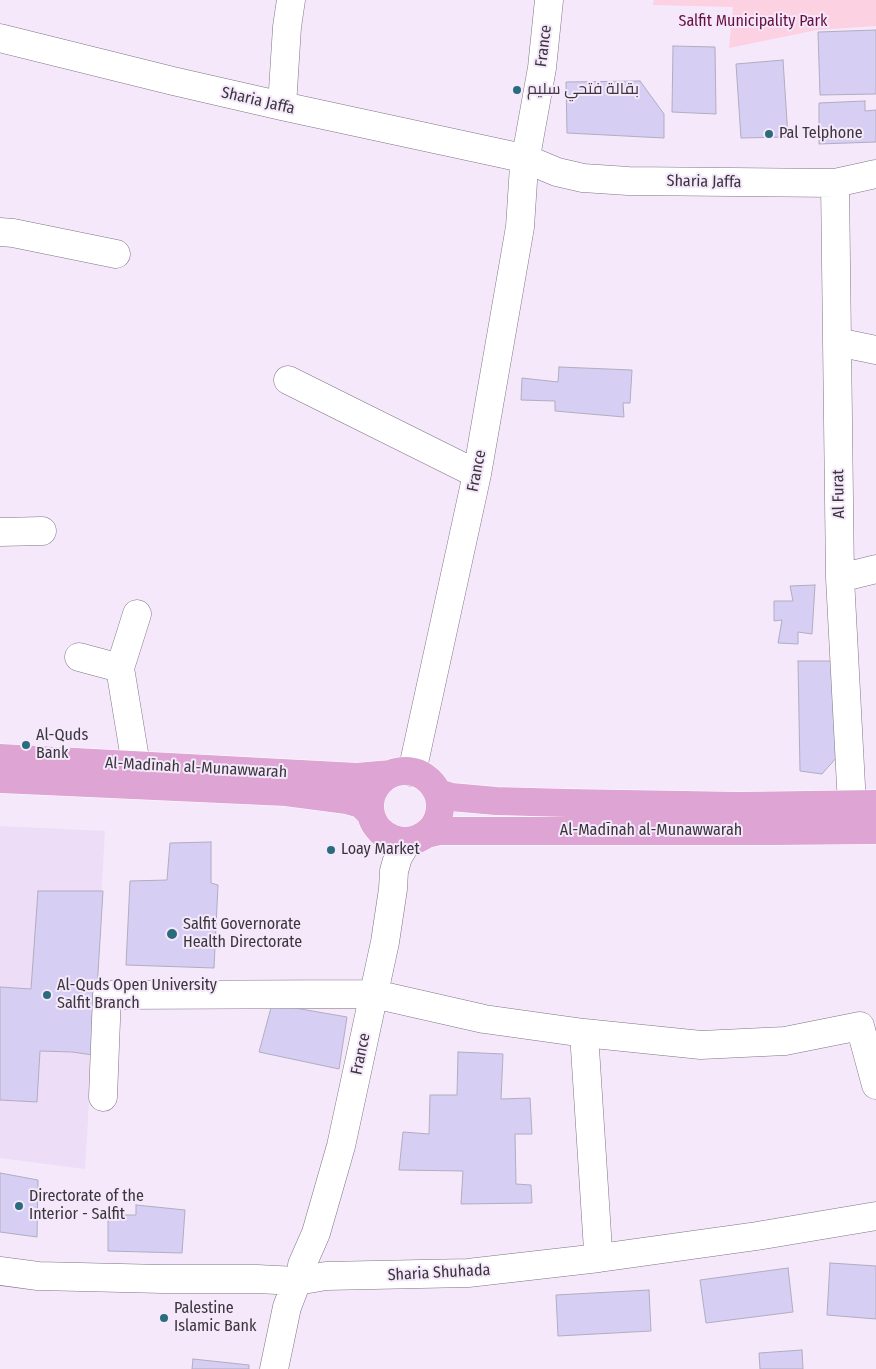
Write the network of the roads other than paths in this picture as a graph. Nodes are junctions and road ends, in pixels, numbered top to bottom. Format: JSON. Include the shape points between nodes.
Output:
{"nodes":[{"id":1,"x":291,"y":0,"type":"edge"},
{"id":2,"x":549,"y":0,"type":"edge"},
{"id":3,"x":0,"y":38,"type":"edge"},
{"id":4,"x":282,"y":106,"type":"junction"},
{"id":5,"x":526,"y":159,"type":"junction"},
{"id":6,"x":876,"y":174,"type":"edge"},
{"id":7,"x":835,"y":183,"type":"junction"},
{"id":8,"x":0,"y":232,"type":"edge"},
{"id":9,"x":116,"y":254,"type":"dead end"},
{"id":10,"x":837,"y":342,"type":"junction"},
{"id":11,"x":876,"y":350,"type":"edge"},
{"id":12,"x":288,"y":380,"type":"dead end"},
{"id":13,"x":477,"y":474,"type":"junction"},
{"id":14,"x":42,"y":531,"type":"dead end"},
{"id":15,"x":0,"y":532,"type":"edge"},
{"id":16,"x":876,"y":569,"type":"edge"},
{"id":17,"x":840,"y":578,"type":"junction"},
{"id":18,"x":137,"y":614,"type":"dead end"},
{"id":19,"x":79,"y":657,"type":"dead end"},
{"id":20,"x":120,"y":668,"type":"junction"},
{"id":21,"x":0,"y":758,"type":"edge"},
{"id":22,"x":136,"y":765,"type":"junction"},
{"id":23,"x":402,"y":773,"type":"junction"},
{"id":24,"x":0,"y":779,"type":"edge"},
{"id":25,"x":438,"y":793,"type":"junction"},
{"id":26,"x":864,"y":804,"type":"edge"},
{"id":27,"x":370,"y":813,"type":"junction"},
{"id":28,"x":876,"y":830,"type":"edge"},
{"id":29,"x":417,"y":838,"type":"junction"},
{"id":30,"x":374,"y":994,"type":"junction"},
{"id":31,"x":584,"y":1033,"type":"junction"},
{"id":32,"x":876,"y":1085,"type":"edge"},
{"id":33,"x":103,"y":1097,"type":"dead end"},
{"id":34,"x":876,"y":1208,"type":"edge"},
{"id":35,"x":876,"y":1216,"type":"edge"},
{"id":36,"x":598,"y":1250,"type":"junction"},
{"id":37,"x":0,"y":1254,"type":"edge"},
{"id":38,"x":0,"y":1271,"type":"edge"},
{"id":39,"x":300,"y":1273,"type":"junction"},
{"id":40,"x":274,"y":1369,"type":"edge"}],
"edges":[{"from":1,"to":4,"type":"street"},
{"from":2,"to":5,"type":"street","name":"France","via":[[542,68]]},
{"from":3,"to":4,"type":"street","name":"Sharia Jaffa"},
{"from":4,"to":5,"type":"street","name":"Sharia Jaffa"},
{"from":5,"to":7,"type":"street","name":"Sharia Jaffa","via":[[557,172],[583,178]]},
{"from":5,"to":13,"type":"street","name":"France","via":[[520,227]]},
{"from":6,"to":7,"type":"street","name":"Sharia Jaffa"},
{"from":7,"to":10,"type":"street","name":"Al Furat"},
{"from":8,"to":9,"type":"street"},
{"from":10,"to":11,"type":"street"},
{"from":10,"to":17,"type":"street","name":"Al Furat"},
{"from":12,"to":13,"type":"street"},
{"from":13,"to":23,"type":"street","name":"France"},
{"from":14,"to":15,"type":"street"},
{"from":16,"to":17,"type":"street"},
{"from":17,"to":26,"type":"street","name":"Al Furat"},
{"from":18,"to":20,"type":"street"},
{"from":19,"to":20,"type":"street"},
{"from":20,"to":22,"type":"street"},
{"from":21,"to":22,"type":"main road","name":"Al-Madīnah al-Munawwarah"},
{"from":22,"to":23,"type":"main road","name":"Al-Madīnah al-Munawwarah","via":[[357,777]]},
{"from":23,"to":25,"type":"main road","via":[[423,776]]},
{"from":23,"to":27,"type":"main road","via":[[381,780],[372,792]]},
{"from":24,"to":27,"type":"main road","name":"Al-Madīnah al-Munawwarah","via":[[286,792],[347,800],[361,804]]},
{"from":25,"to":26,"type":"main road","name":"Al-Madīnah al-Munawwarah","via":[[496,801],[740,806]]},
{"from":25,"to":29,"type":"main road","via":[[439,817],[433,828]]},
{"from":27,"to":29,"type":"main road","via":[[384,835],[394,840]]},
{"from":28,"to":29,"type":"main road","name":"Al-Madīnah al-Munawwarah","via":[[439,831]]},
{"from":29,"to":30,"type":"street","name":"France","via":[[398,857],[394,871],[386,942]]},
{"from":30,"to":31,"type":"street","via":[[484,1019]]},
{"from":30,"to":33,"type":"street","via":[[107,995]]},
{"from":30,"to":39,"type":"street","name":"France","via":[[341,1146],[316,1233]]},
{"from":31,"to":32,"type":"street","via":[[701,1046],[785,1041],[860,1026]]},
{"from":31,"to":36,"type":"street"},
{"from":34,"to":36,"type":"street","name":"Sharia Shuhada"},
{"from":35,"to":39,"type":"street","name":"Sharia Shuhada","via":[[618,1256],[468,1273],[326,1276]]},
{"from":36,"to":39,"type":"street","name":"Sharia Shuhada","via":[[472,1264]]},
{"from":37,"to":39,"type":"street","name":"Sharia Shuhada","via":[[41,1261]]},
{"from":38,"to":39,"type":"street","name":"Sharia Shuhada","via":[[38,1276],[164,1279],[257,1279]]},
{"from":39,"to":40,"type":"street","name":"France","via":[[287,1307]]}]}
